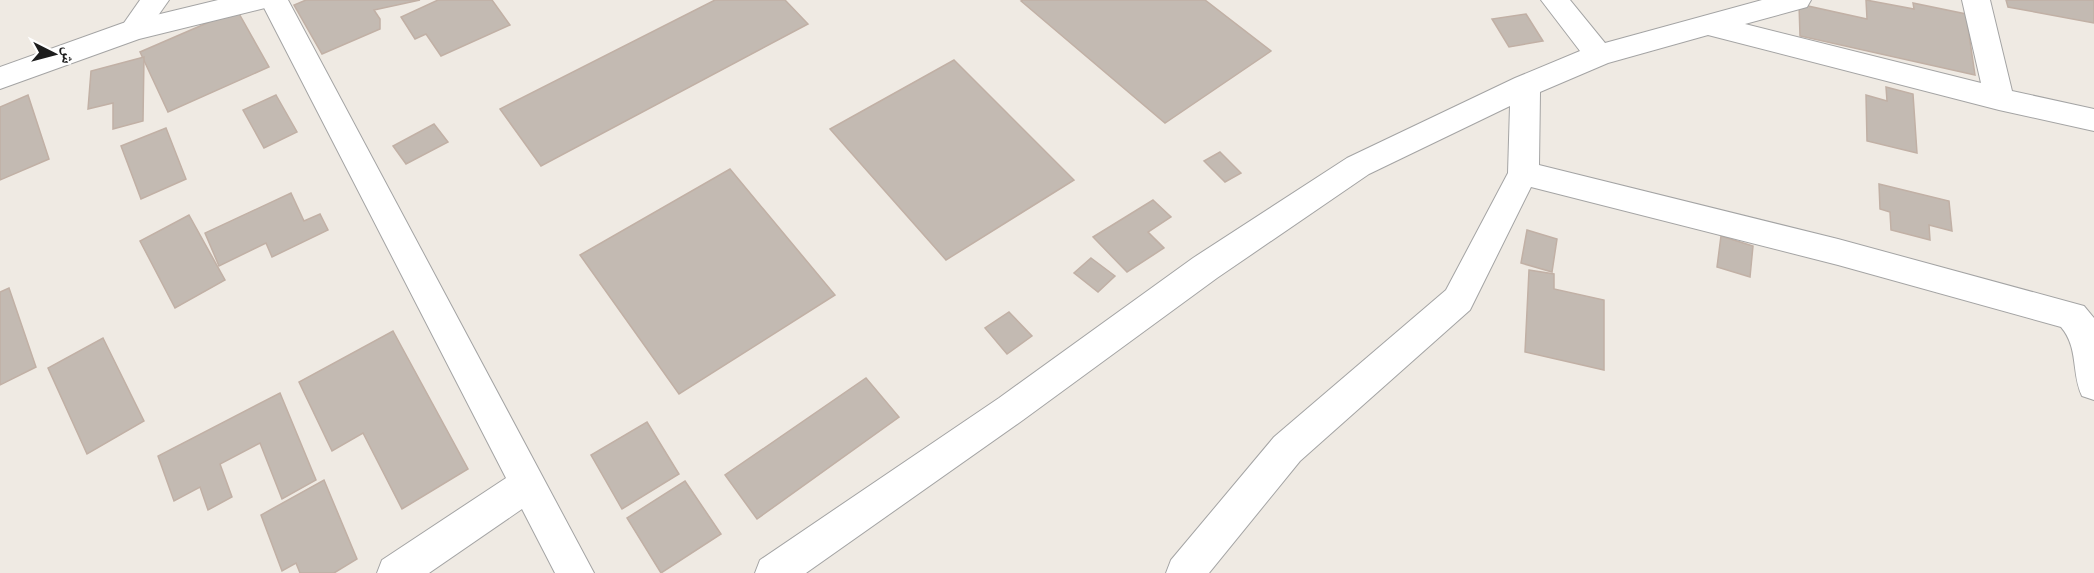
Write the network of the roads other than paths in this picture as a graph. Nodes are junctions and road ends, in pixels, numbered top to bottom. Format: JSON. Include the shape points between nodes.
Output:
{"nodes":[{"id":1,"x":155,"y":0,"type":"edge"},
{"id":2,"x":259,"y":0,"type":"edge"},
{"id":3,"x":274,"y":0,"type":"edge"},
{"id":4,"x":1555,"y":0,"type":"edge"},
{"id":5,"x":1797,"y":0,"type":"edge"},
{"id":6,"x":1976,"y":0,"type":"edge"},
{"id":7,"x":1708,"y":25,"type":"junction"},
{"id":8,"x":133,"y":30,"type":"junction"},
{"id":9,"x":1599,"y":55,"type":"junction"},
{"id":10,"x":0,"y":78,"type":"edge"},
{"id":11,"x":1525,"y":86,"type":"junction"},
{"id":12,"x":1999,"y":99,"type":"junction"},
{"id":13,"x":2094,"y":120,"type":"edge"},
{"id":14,"x":1523,"y":172,"type":"junction"},
{"id":15,"x":2094,"y":385,"type":"edge"},
{"id":16,"x":528,"y":484,"type":"junction"},
{"id":17,"x":396,"y":573,"type":"edge"},
{"id":18,"x":575,"y":573,"type":"edge"},
{"id":19,"x":774,"y":573,"type":"edge"},
{"id":20,"x":1185,"y":573,"type":"edge"}],
"edges":[{"from":1,"to":8,"type":"street"},
{"from":2,"to":8,"type":"street"},
{"from":3,"to":16,"type":"street"},
{"from":4,"to":9,"type":"street"},
{"from":5,"to":7,"type":"street"},
{"from":6,"to":12,"type":"street"},
{"from":7,"to":9,"type":"street"},
{"from":7,"to":12,"type":"street"},
{"from":8,"to":10,"type":"street"},
{"from":9,"to":11,"type":"street"},
{"from":11,"to":14,"type":"street"},
{"from":11,"to":19,"type":"street","via":[[1358,166],[1205,268],[1011,409]]},
{"from":12,"to":13,"type":"street"},
{"from":14,"to":15,"type":"street","via":[[2072,316],[2090,337]]},
{"from":14,"to":20,"type":"street","via":[[1458,300],[1287,449]]},
{"from":16,"to":17,"type":"street"},
{"from":16,"to":18,"type":"street"}]}
